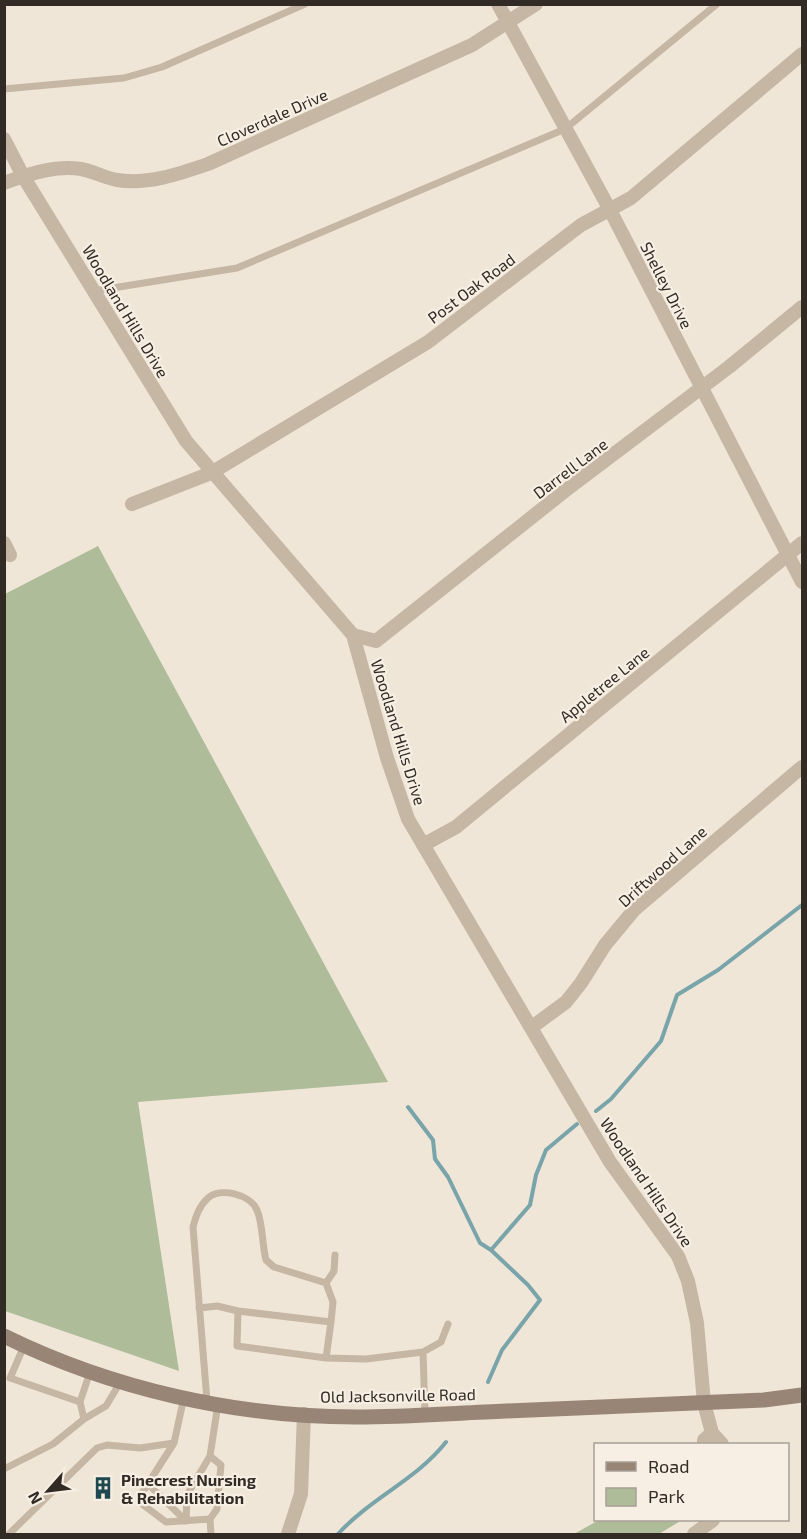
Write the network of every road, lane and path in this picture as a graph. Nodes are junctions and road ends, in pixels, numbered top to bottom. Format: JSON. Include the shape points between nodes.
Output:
{"nodes":[{"id":1,"x":305,"y":4,"type":"edge"},
{"id":2,"x":498,"y":4,"type":"edge"},
{"id":3,"x":536,"y":4,"type":"edge"},
{"id":4,"x":717,"y":4,"type":"edge"},
{"id":5,"x":507,"y":22,"type":"junction"},
{"id":6,"x":802,"y":54,"type":"edge"},
{"id":7,"x":4,"y":89,"type":"edge"},
{"id":8,"x":565,"y":129,"type":"junction"},
{"id":9,"x":4,"y":139,"type":"edge"},
{"id":10,"x":23,"y":176,"type":"junction"},
{"id":11,"x":4,"y":183,"type":"edge"},
{"id":12,"x":610,"y":210,"type":"junction"},
{"id":13,"x":94,"y":291,"type":"junction"},
{"id":14,"x":802,"y":307,"type":"edge"},
{"id":15,"x":701,"y":387,"type":"junction"},
{"id":16,"x":211,"y":473,"type":"junction"},
{"id":17,"x":132,"y":504,"type":"dead end"},
{"id":18,"x":802,"y":543,"type":"edge"},
{"id":19,"x":788,"y":555,"type":"junction"},
{"id":20,"x":802,"y":582,"type":"edge"},
{"id":21,"x":354,"y":635,"type":"junction"},
{"id":22,"x":802,"y":767,"type":"edge"},
{"id":23,"x":423,"y":845,"type":"junction"},
{"id":24,"x":532,"y":1027,"type":"junction"},
{"id":25,"x":335,"y":1255,"type":"dead end"},
{"id":26,"x":326,"y":1283,"type":"junction"},
{"id":27,"x":200,"y":1308,"type":"junction"},
{"id":28,"x":237,"y":1311,"type":"junction"},
{"id":29,"x":331,"y":1322,"type":"junction"},
{"id":30,"x":448,"y":1324,"type":"dead end"},
{"id":31,"x":4,"y":1336,"type":"edge"},
{"id":32,"x":24,"y":1346,"type":"junction"},
{"id":33,"x":423,"y":1352,"type":"junction"},
{"id":34,"x":326,"y":1358,"type":"junction"},
{"id":35,"x":90,"y":1372,"type":"junction"},
{"id":36,"x":121,"y":1382,"type":"junction"},
{"id":37,"x":802,"y":1395,"type":"edge"},
{"id":38,"x":184,"y":1397,"type":"junction"},
{"id":39,"x":80,"y":1402,"type":"junction"},
{"id":40,"x":212,"y":1402,"type":"junction"},
{"id":41,"x":704,"y":1402,"type":"junction"},
{"id":42,"x":304,"y":1414,"type":"junction"},
{"id":43,"x":425,"y":1414,"type":"junction"},
{"id":44,"x":84,"y":1419,"type":"junction"},
{"id":45,"x":708,"y":1439,"type":"edge"},
{"id":46,"x":174,"y":1443,"type":"junction"},
{"id":47,"x":210,"y":1456,"type":"junction"},
{"id":48,"x":4,"y":1469,"type":"edge"},
{"id":49,"x":148,"y":1484,"type":"junction"},
{"id":50,"x":210,"y":1519,"type":"junction"},
{"id":51,"x":186,"y":1521,"type":"junction"},
{"id":52,"x":712,"y":1521,"type":"edge"},
{"id":53,"x":9,"y":1534,"type":"edge"},
{"id":54,"x":211,"y":1534,"type":"edge"},
{"id":55,"x":288,"y":1534,"type":"edge"},
{"id":56,"x":694,"y":1534,"type":"edge"}],
"edges":[{"from":1,"to":7,"type":"lane","via":[[162,67],[124,78]]},
{"from":2,"to":5,"type":"street","name":"Shelley Drive"},
{"from":3,"to":5,"type":"street","name":"Cloverdale Drive"},
{"from":4,"to":8,"type":"lane"},
{"from":5,"to":8,"type":"street","name":"Shelley Drive"},
{"from":5,"to":10,"type":"street","name":"Cloverdale Drive","via":[[472,45],[174,176],[117,180],[81,169],[59,169]]},
{"from":6,"to":12,"type":"street","name":"Post Oak Road","via":[[631,198]]},
{"from":8,"to":12,"type":"street","name":"Shelley Drive"},
{"from":8,"to":13,"type":"lane","via":[[237,268]]},
{"from":9,"to":10,"type":"street","name":"Woodland Hills Drive"},
{"from":10,"to":11,"type":"street","name":"Cloverdale Drive"},
{"from":10,"to":13,"type":"street","name":"Woodland Hills Drive"},
{"from":12,"to":15,"type":"street","name":"Shelley Drive"},
{"from":12,"to":16,"type":"street","name":"Post Oak Road","via":[[581,225],[428,342]]},
{"from":13,"to":16,"type":"street","name":"Woodland Hills Drive","via":[[186,441]]},
{"from":14,"to":15,"type":"street","name":"Darrell Lane"},
{"from":15,"to":19,"type":"street","name":"Shelley Drive"},
{"from":15,"to":21,"type":"street","name":"Darrell Lane","via":[[376,641]]},
{"from":16,"to":17,"type":"street","name":"Post Oak Road"},
{"from":16,"to":21,"type":"street","name":"Woodland Hills Drive"},
{"from":18,"to":19,"type":"street","name":"Appletree Lane"},
{"from":19,"to":20,"type":"street","name":"Shelley Drive"},
{"from":19,"to":23,"type":"street","name":"Appletree Lane","via":[[456,826]]},
{"from":21,"to":23,"type":"street","name":"Woodland Hills Drive","via":[[397,789]]},
{"from":22,"to":24,"type":"street","name":"Driftwood Lane","via":[[634,910],[566,1002]]},
{"from":23,"to":24,"type":"street","name":"Woodland Hills Drive"},
{"from":24,"to":41,"type":"street","name":"Woodland Hills Drive","via":[[610,1162],[678,1256],[697,1323]]},
{"from":25,"to":26,"type":"lane","via":[[334,1271]]},
{"from":26,"to":27,"type":"lane","via":[[274,1267],[266,1260],[257,1209],[243,1197],[218,1194],[210,1196],[199,1208],[193,1227]]},
{"from":26,"to":29,"type":"lane","via":[[333,1302]]},
{"from":27,"to":28,"type":"lane","via":[[217,1306]]},
{"from":27,"to":40,"type":"lane"},
{"from":28,"to":29,"type":"lane"},
{"from":28,"to":34,"type":"lane","via":[[237,1346]]},
{"from":29,"to":34,"type":"lane"},
{"from":30,"to":33,"type":"lane","via":[[441,1342]]},
{"from":31,"to":32,"type":"main road","name":"Old Jacksonville Road"},
{"from":32,"to":35,"type":"main road","name":"Old Jacksonville Road"},
{"from":32,"to":39,"type":"lane","via":[[10,1378]]},
{"from":33,"to":34,"type":"lane","via":[[366,1359]]},
{"from":33,"to":43,"type":"lane"},
{"from":35,"to":36,"type":"main road","name":"Old Jacksonville Road"},
{"from":35,"to":39,"type":"lane"},
{"from":36,"to":38,"type":"main road","name":"Old Jacksonville Road"},
{"from":36,"to":44,"type":"lane","via":[[106,1406]]},
{"from":37,"to":41,"type":"main road","name":"Old Jacksonville Road"},
{"from":38,"to":40,"type":"main road","name":"Old Jacksonville Road"},
{"from":38,"to":46,"type":"lane"},
{"from":39,"to":44,"type":"lane"},
{"from":40,"to":42,"type":"main road","name":"Old Jacksonville Road"},
{"from":40,"to":47,"type":"lane"},
{"from":41,"to":43,"type":"main road","name":"Old Jacksonville Road"},
{"from":41,"to":45,"type":"street","name":"Woodland Hills Drive"},
{"from":42,"to":43,"type":"main road","name":"Old Jacksonville Road"},
{"from":42,"to":55,"type":"street","via":[[301,1494]]},
{"from":44,"to":48,"type":"lane","via":[[53,1444]]},
{"from":46,"to":49,"type":"lane"},
{"from":46,"to":53,"type":"lane","via":[[140,1448],[107,1445],[97,1449]]},
{"from":47,"to":50,"type":"lane","via":[[221,1465],[217,1509]]},
{"from":47,"to":51,"type":"lane","via":[[187,1495]]},
{"from":49,"to":51,"type":"lane"},
{"from":49,"to":51,"type":"lane","via":[[142,1504],[162,1521]]},
{"from":50,"to":51,"type":"lane"},
{"from":50,"to":54,"type":"lane"},
{"from":52,"to":56,"type":"street"}]}
